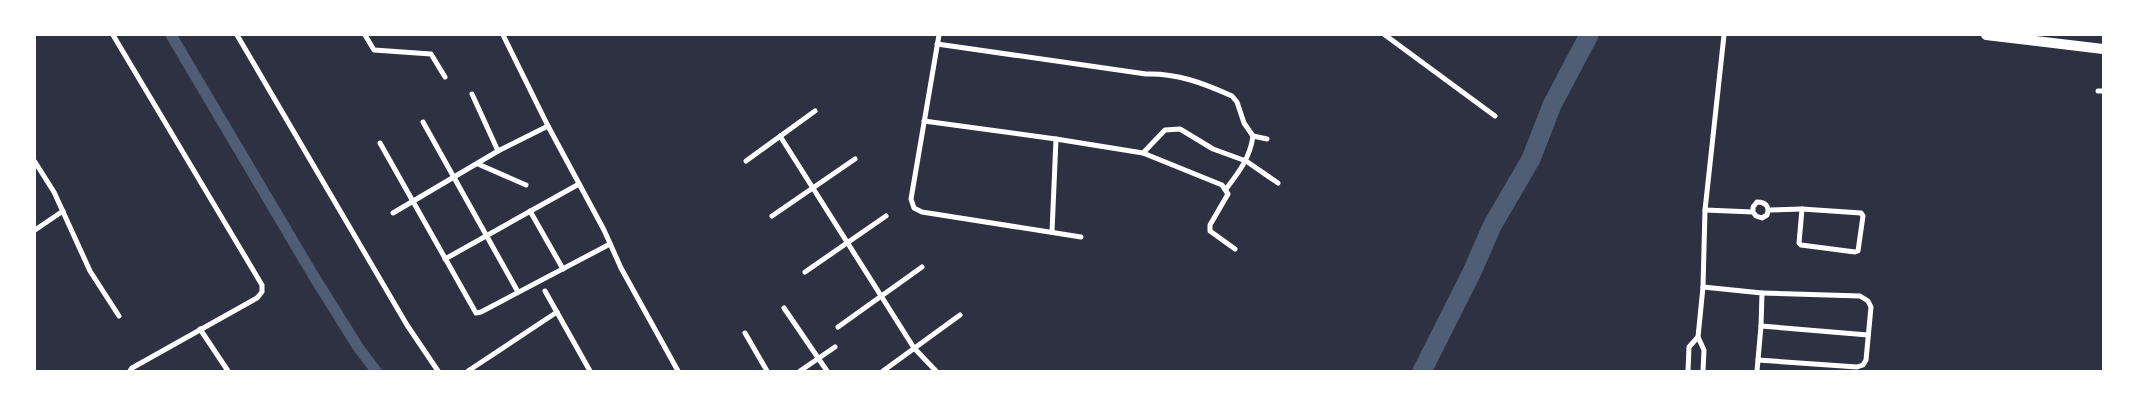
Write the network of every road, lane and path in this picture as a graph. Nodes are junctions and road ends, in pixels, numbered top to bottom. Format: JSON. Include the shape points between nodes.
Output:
{"nodes":[{"id":1,"x":113,"y":35,"type":"edge"},
{"id":2,"x":237,"y":35,"type":"edge"},
{"id":3,"x":365,"y":35,"type":"edge"},
{"id":4,"x":503,"y":35,"type":"edge"},
{"id":5,"x":939,"y":35,"type":"edge"},
{"id":6,"x":1386,"y":35,"type":"edge"},
{"id":7,"x":1724,"y":35,"type":"edge"},
{"id":8,"x":1986,"y":35,"type":"edge"},
{"id":9,"x":937,"y":44,"type":"junction"},
{"id":10,"x":2103,"y":49,"type":"edge"},
{"id":11,"x":444,"y":77,"type":"dead end"},
{"id":12,"x":472,"y":94,"type":"dead end"},
{"id":13,"x":815,"y":111,"type":"dead end"},
{"id":14,"x":1495,"y":116,"type":"dead end"},
{"id":15,"x":924,"y":121,"type":"junction"},
{"id":16,"x":423,"y":122,"type":"dead end"},
{"id":17,"x":548,"y":126,"type":"junction"},
{"id":18,"x":780,"y":136,"type":"junction"},
{"id":19,"x":1253,"y":136,"type":"junction"},
{"id":20,"x":1056,"y":139,"type":"junction"},
{"id":21,"x":1267,"y":139,"type":"dead end"},
{"id":22,"x":380,"y":143,"type":"dead end"},
{"id":23,"x":498,"y":152,"type":"junction"},
{"id":24,"x":1143,"y":153,"type":"junction"},
{"id":25,"x":855,"y":158,"type":"dead end"},
{"id":26,"x":746,"y":160,"type":"dead end"},
{"id":27,"x":1246,"y":161,"type":"junction"},
{"id":28,"x":35,"y":162,"type":"edge"},
{"id":29,"x":478,"y":164,"type":"junction"},
{"id":30,"x":454,"y":178,"type":"junction"},
{"id":31,"x":1278,"y":183,"type":"dead end"},
{"id":32,"x":579,"y":184,"type":"junction"},
{"id":33,"x":526,"y":185,"type":"dead end"},
{"id":34,"x":812,"y":188,"type":"junction"},
{"id":35,"x":1226,"y":189,"type":"junction"},
{"id":36,"x":413,"y":202,"type":"junction"},
{"id":37,"x":1802,"y":209,"type":"junction"},
{"id":38,"x":1705,"y":210,"type":"junction"},
{"id":39,"x":1769,"y":210,"type":"junction"},
{"id":40,"x":63,"y":211,"type":"junction"},
{"id":41,"x":530,"y":211,"type":"junction"},
{"id":42,"x":1753,"y":212,"type":"junction"},
{"id":43,"x":393,"y":213,"type":"dead end"},
{"id":44,"x":772,"y":216,"type":"dead end"},
{"id":45,"x":886,"y":216,"type":"dead end"},
{"id":46,"x":35,"y":230,"type":"edge"},
{"id":47,"x":1052,"y":232,"type":"junction"},
{"id":48,"x":487,"y":236,"type":"junction"},
{"id":49,"x":1081,"y":237,"type":"dead end"},
{"id":50,"x":610,"y":244,"type":"junction"},
{"id":51,"x":846,"y":244,"type":"junction"},
{"id":52,"x":1235,"y":249,"type":"dead end"},
{"id":53,"x":445,"y":260,"type":"junction"},
{"id":54,"x":922,"y":267,"type":"dead end"},
{"id":55,"x":563,"y":269,"type":"junction"},
{"id":56,"x":804,"y":272,"type":"dead end"},
{"id":57,"x":1703,"y":287,"type":"junction"},
{"id":58,"x":545,"y":291,"type":"dead end"},
{"id":59,"x":518,"y":292,"type":"junction"},
{"id":60,"x":1762,"y":292,"type":"junction"},
{"id":61,"x":881,"y":296,"type":"junction"},
{"id":62,"x":784,"y":308,"type":"dead end"},
{"id":63,"x":557,"y":312,"type":"junction"},
{"id":64,"x":960,"y":315,"type":"dead end"},
{"id":65,"x":119,"y":316,"type":"dead end"},
{"id":66,"x":1761,"y":326,"type":"junction"},
{"id":67,"x":838,"y":327,"type":"dead end"},
{"id":68,"x":200,"y":330,"type":"junction"},
{"id":69,"x":745,"y":333,"type":"dead end"},
{"id":70,"x":1868,"y":335,"type":"junction"},
{"id":71,"x":1698,"y":337,"type":"junction"},
{"id":72,"x":835,"y":347,"type":"dead end"},
{"id":73,"x":914,"y":348,"type":"junction"},
{"id":74,"x":818,"y":358,"type":"junction"},
{"id":75,"x":1758,"y":360,"type":"junction"},
{"id":76,"x":130,"y":371,"type":"edge"},
{"id":77,"x":228,"y":371,"type":"edge"},
{"id":78,"x":438,"y":371,"type":"edge"},
{"id":79,"x":468,"y":371,"type":"edge"},
{"id":80,"x":590,"y":371,"type":"edge"},
{"id":81,"x":678,"y":371,"type":"edge"},
{"id":82,"x":767,"y":371,"type":"edge"},
{"id":83,"x":800,"y":371,"type":"edge"},
{"id":84,"x":827,"y":371,"type":"edge"},
{"id":85,"x":883,"y":371,"type":"edge"},
{"id":86,"x":936,"y":371,"type":"edge"},
{"id":87,"x":1688,"y":371,"type":"edge"},
{"id":88,"x":1703,"y":371,"type":"edge"},
{"id":89,"x":1757,"y":371,"type":"edge"}],
"edges":[{"from":1,"to":68,"type":"street","via":[[262,285],[262,292],[257,298]]},
{"from":2,"to":78,"type":"street","via":[[407,325]]},
{"from":3,"to":11,"type":"street","via":[[374,50],[431,54]]},
{"from":4,"to":17,"type":"street"},
{"from":5,"to":9,"type":"street"},
{"from":6,"to":14,"type":"street"},
{"from":7,"to":38,"type":"street"},
{"from":8,"to":10,"type":"main road"},
{"from":9,"to":15,"type":"street"},
{"from":9,"to":19,"type":"street","via":[[1183,77],[1232,96]]},
{"from":12,"to":23,"type":"street"},
{"from":13,"to":18,"type":"street"},
{"from":15,"to":20,"type":"street"},
{"from":15,"to":47,"type":"street","via":[[911,199],[914,208],[922,212]]},
{"from":16,"to":30,"type":"street"},
{"from":17,"to":23,"type":"street"},
{"from":17,"to":32,"type":"street"},
{"from":18,"to":26,"type":"street"},
{"from":18,"to":34,"type":"street"},
{"from":19,"to":21,"type":"street"},
{"from":19,"to":27,"type":"street"},
{"from":20,"to":24,"type":"street"},
{"from":20,"to":47,"type":"street"},
{"from":22,"to":36,"type":"street"},
{"from":23,"to":29,"type":"street"},
{"from":24,"to":27,"type":"street","via":[[1165,130],[1171,129],[1180,130],[1213,149]]},
{"from":24,"to":35,"type":"street","via":[[1222,184]]},
{"from":25,"to":34,"type":"street"},
{"from":27,"to":31,"type":"street"},
{"from":27,"to":35,"type":"street"},
{"from":28,"to":40,"type":"street"},
{"from":29,"to":30,"type":"street"},
{"from":29,"to":33,"type":"street"},
{"from":30,"to":36,"type":"street"},
{"from":30,"to":48,"type":"street"},
{"from":32,"to":41,"type":"street"},
{"from":32,"to":50,"type":"street"},
{"from":34,"to":44,"type":"street"},
{"from":34,"to":51,"type":"street"},
{"from":35,"to":52,"type":"street","via":[[1228,194],[1210,225],[1210,231]]},
{"from":36,"to":43,"type":"street"},
{"from":36,"to":53,"type":"street"},
{"from":37,"to":37,"type":"street","via":[[1801,245],[1858,251],[1861,213]]},
{"from":37,"to":39,"type":"street"},
{"from":38,"to":42,"type":"street"},
{"from":38,"to":57,"type":"street"},
{"from":39,"to":42,"type":"street","via":[[1762,218]]},
{"from":39,"to":42,"type":"street","via":[[1767,205],[1757,202]]},
{"from":40,"to":46,"type":"street"},
{"from":40,"to":65,"type":"street","via":[[90,271]]},
{"from":41,"to":48,"type":"street"},
{"from":41,"to":55,"type":"street"},
{"from":45,"to":51,"type":"street"},
{"from":47,"to":49,"type":"street"},
{"from":48,"to":53,"type":"street"},
{"from":48,"to":59,"type":"street"},
{"from":50,"to":55,"type":"street"},
{"from":50,"to":81,"type":"street"},
{"from":51,"to":56,"type":"street"},
{"from":51,"to":61,"type":"street"},
{"from":53,"to":59,"type":"street","via":[[476,313]]},
{"from":54,"to":61,"type":"street"},
{"from":55,"to":59,"type":"street"},
{"from":57,"to":60,"type":"street"},
{"from":57,"to":71,"type":"street"},
{"from":58,"to":63,"type":"street"},
{"from":60,"to":66,"type":"street"},
{"from":60,"to":70,"type":"street","via":[[1860,296],[1871,307]]},
{"from":61,"to":67,"type":"street"},
{"from":61,"to":73,"type":"street"},
{"from":62,"to":74,"type":"street"},
{"from":63,"to":79,"type":"street"},
{"from":63,"to":80,"type":"street"},
{"from":64,"to":73,"type":"street"},
{"from":66,"to":70,"type":"street"},
{"from":66,"to":75,"type":"street"},
{"from":68,"to":76,"type":"street"},
{"from":68,"to":77,"type":"street"},
{"from":69,"to":82,"type":"street"},
{"from":70,"to":75,"type":"street","via":[[1866,360],[1857,367]]},
{"from":71,"to":87,"type":"street","via":[[1689,347]]},
{"from":71,"to":88,"type":"street","via":[[1704,350]]},
{"from":72,"to":74,"type":"street"},
{"from":73,"to":85,"type":"street"},
{"from":73,"to":86,"type":"street"},
{"from":74,"to":83,"type":"street"},
{"from":74,"to":84,"type":"street"},
{"from":75,"to":89,"type":"street"}]}
